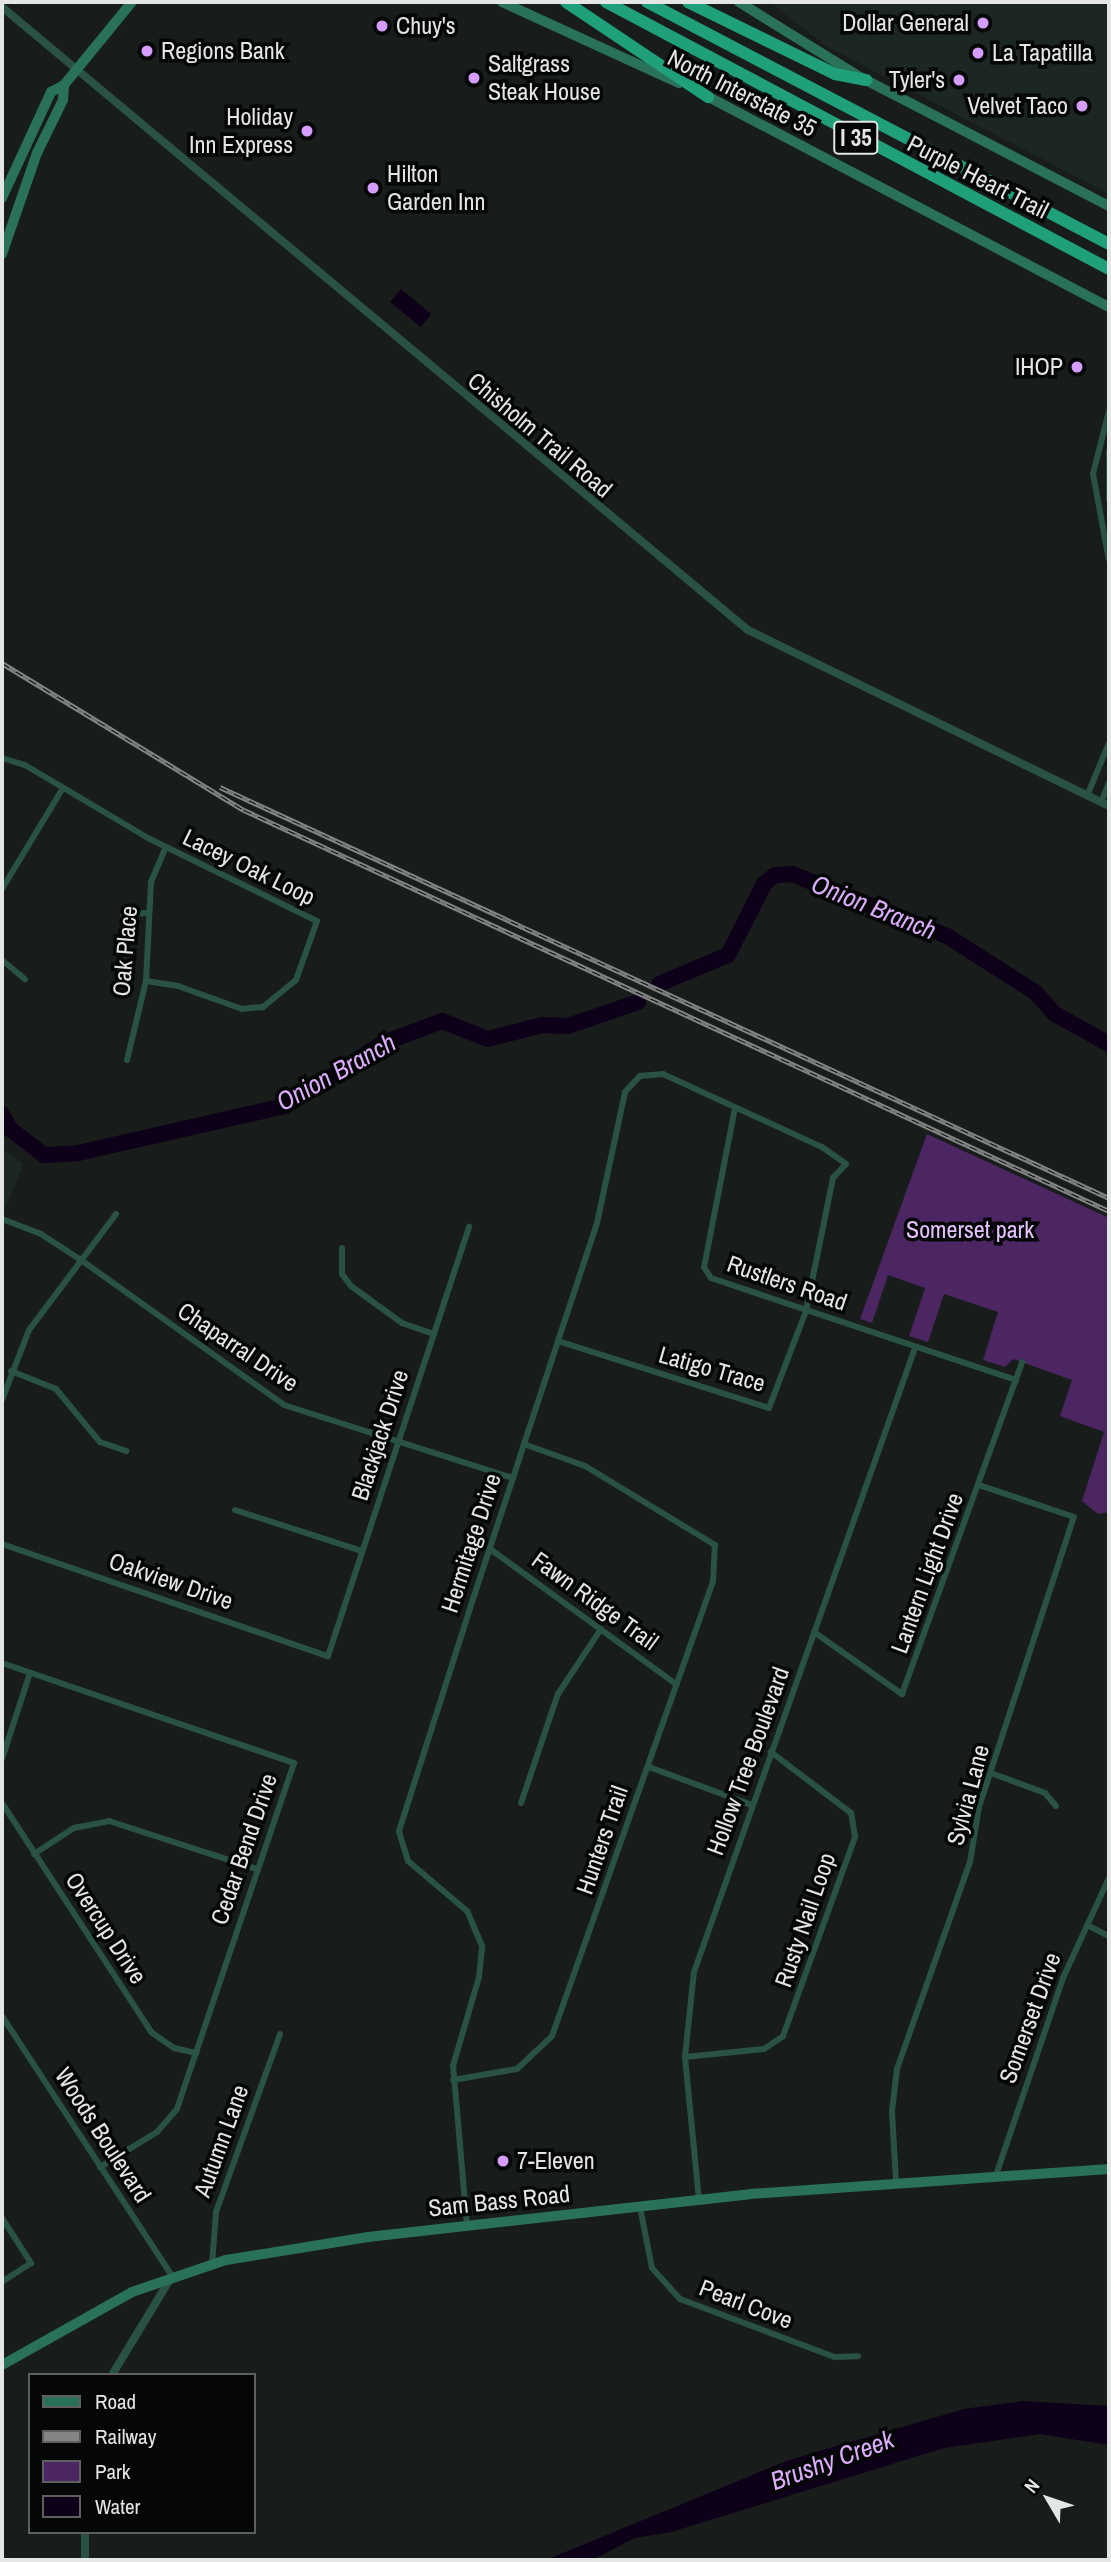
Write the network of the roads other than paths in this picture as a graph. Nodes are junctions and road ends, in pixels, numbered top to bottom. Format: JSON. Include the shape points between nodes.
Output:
{"nodes":[{"id":1,"x":502,"y":2,"type":"edge"},
{"id":2,"x":566,"y":2,"type":"edge"},
{"id":3,"x":606,"y":2,"type":"edge"},
{"id":4,"x":647,"y":2,"type":"edge"},
{"id":5,"x":688,"y":2,"type":"edge"},
{"id":6,"x":739,"y":2,"type":"edge"},
{"id":7,"x":127,"y":4,"type":"edge"},
{"id":8,"x":2,"y":7,"type":"edge"},
{"id":9,"x":75,"y":68,"type":"junction"},
{"id":10,"x":866,"y":80,"type":"junction"},
{"id":11,"x":64,"y":85,"type":"junction"},
{"id":12,"x":708,"y":97,"type":"junction"},
{"id":13,"x":2,"y":198,"type":"edge"},
{"id":14,"x":1109,"y":206,"type":"edge"},
{"id":15,"x":1109,"y":244,"type":"edge"},
{"id":16,"x":2,"y":254,"type":"edge"},
{"id":17,"x":1109,"y":269,"type":"edge"},
{"id":18,"x":1109,"y":307,"type":"edge"},
{"id":19,"x":1109,"y":411,"type":"edge"},
{"id":20,"x":1109,"y":451,"type":"edge"},
{"id":21,"x":1109,"y":500,"type":"edge"},
{"id":22,"x":1109,"y":560,"type":"edge"},
{"id":23,"x":1109,"y":743,"type":"edge"},
{"id":24,"x":2,"y":758,"type":"edge"},
{"id":25,"x":1109,"y":782,"type":"edge"},
{"id":26,"x":63,"y":788,"type":"junction"},
{"id":27,"x":1087,"y":796,"type":"junction"},
{"id":28,"x":1105,"y":804,"type":"edge"},
{"id":29,"x":166,"y":847,"type":"junction"},
{"id":30,"x":2,"y":888,"type":"edge"},
{"id":31,"x":146,"y":913,"type":"junction"},
{"id":32,"x":123,"y":915,"type":"dead end"},
{"id":33,"x":2,"y":960,"type":"edge"},
{"id":34,"x":25,"y":979,"type":"dead end"},
{"id":35,"x":146,"y":981,"type":"junction"},
{"id":36,"x":127,"y":1060,"type":"dead end"},
{"id":37,"x":735,"y":1108,"type":"junction"},
{"id":38,"x":846,"y":1164,"type":"joint"},
{"id":39,"x":116,"y":1213,"type":"dead end"},
{"id":40,"x":2,"y":1219,"type":"edge"},
{"id":41,"x":469,"y":1227,"type":"dead end"},
{"id":42,"x":342,"y":1248,"type":"dead end"},
{"id":43,"x":81,"y":1260,"type":"junction"},
{"id":44,"x":806,"y":1311,"type":"junction"},
{"id":45,"x":434,"y":1334,"type":"junction"},
{"id":46,"x":558,"y":1341,"type":"junction"},
{"id":47,"x":915,"y":1348,"type":"junction"},
{"id":48,"x":1022,"y":1362,"type":"dead end"},
{"id":49,"x":11,"y":1371,"type":"junction"},
{"id":50,"x":1016,"y":1380,"type":"junction"},
{"id":51,"x":2,"y":1400,"type":"edge"},
{"id":52,"x":398,"y":1444,"type":"junction"},
{"id":53,"x":524,"y":1444,"type":"junction"},
{"id":54,"x":126,"y":1451,"type":"dead end"},
{"id":55,"x":513,"y":1479,"type":"junction"},
{"id":56,"x":979,"y":1485,"type":"junction"},
{"id":57,"x":235,"y":1510,"type":"dead end"},
{"id":58,"x":2,"y":1544,"type":"edge"},
{"id":59,"x":489,"y":1549,"type":"junction"},
{"id":60,"x":362,"y":1551,"type":"junction"},
{"id":61,"x":601,"y":1629,"type":"junction"},
{"id":62,"x":814,"y":1632,"type":"junction"},
{"id":63,"x":328,"y":1656,"type":"joint"},
{"id":64,"x":2,"y":1663,"type":"edge"},
{"id":65,"x":30,"y":1673,"type":"junction"},
{"id":66,"x":676,"y":1684,"type":"junction"},
{"id":67,"x":771,"y":1752,"type":"junction"},
{"id":68,"x":2,"y":1759,"type":"edge"},
{"id":69,"x":649,"y":1767,"type":"junction"},
{"id":70,"x":991,"y":1773,"type":"junction"},
{"id":71,"x":2,"y":1802,"type":"edge"},
{"id":72,"x":520,"y":1803,"type":"dead end"},
{"id":73,"x":752,"y":1805,"type":"junction"},
{"id":74,"x":1056,"y":1806,"type":"dead end"},
{"id":75,"x":34,"y":1854,"type":"junction"},
{"id":76,"x":257,"y":1869,"type":"junction"},
{"id":77,"x":1109,"y":1878,"type":"edge"},
{"id":78,"x":1087,"y":1925,"type":"junction"},
{"id":79,"x":1109,"y":1936,"type":"edge"},
{"id":80,"x":2,"y":2016,"type":"edge"},
{"id":81,"x":280,"y":2034,"type":"dead end"},
{"id":82,"x":196,"y":2053,"type":"junction"},
{"id":83,"x":685,"y":2057,"type":"junction"},
{"id":84,"x":453,"y":2080,"type":"junction"},
{"id":85,"x":100,"y":2167,"type":"junction"},
{"id":86,"x":1109,"y":2169,"type":"edge"},
{"id":87,"x":996,"y":2175,"type":"junction"},
{"id":88,"x":897,"y":2181,"type":"junction"},
{"id":89,"x":699,"y":2200,"type":"junction"},
{"id":90,"x":639,"y":2207,"type":"junction"},
{"id":91,"x":2,"y":2218,"type":"edge"},
{"id":92,"x":467,"y":2225,"type":"junction"},
{"id":93,"x":212,"y":2264,"type":"junction"},
{"id":94,"x":172,"y":2276,"type":"junction"},
{"id":95,"x":2,"y":2282,"type":"edge"},
{"id":96,"x":858,"y":2356,"type":"dead end"},
{"id":97,"x":2,"y":2365,"type":"edge"},
{"id":98,"x":113,"y":2373,"type":"edge"},
{"id":99,"x":85,"y":2534,"type":"edge"},
{"id":100,"x":85,"y":2560,"type":"edge"}],
"edges":[{"from":1,"to":12,"type":"main road","name":"North Interstate 35"},
{"from":2,"to":12,"type":"highway"},
{"from":3,"to":17,"type":"highway","name":"Purple Heart Trail","number":"I 35"},
{"from":4,"to":15,"type":"highway","name":"Purple Heart Trail","number":"I 35"},
{"from":5,"to":10,"type":"highway","via":[[835,74]]},
{"from":6,"to":10,"type":"main road"},
{"from":7,"to":9,"type":"main road"},
{"from":8,"to":9,"type":"street","name":"Chisholm Trail Road"},
{"from":9,"to":11,"type":"main road"},
{"from":9,"to":27,"type":"street","name":"Chisholm Trail Road","via":[[748,630]]},
{"from":10,"to":14,"type":"main road"},
{"from":11,"to":13,"type":"main road","via":[[51,92],[40,108]]},
{"from":11,"to":16,"type":"main road","via":[[63,100],[37,153]]},
{"from":12,"to":18,"type":"main road","name":"North Interstate 35"},
{"from":19,"to":22,"type":"street","via":[[1093,474]]},
{"from":20,"to":21,"type":"street"},
{"from":23,"to":27,"type":"street"},
{"from":24,"to":26,"type":"street","name":"Lacey Oak Loop","via":[[25,765]]},
{"from":25,"to":28,"type":"street"},
{"from":26,"to":29,"type":"street","name":"Lacey Oak Loop"},
{"from":26,"to":30,"type":"street"},
{"from":27,"to":28,"type":"street","name":"Chisholm Trail Road"},
{"from":29,"to":31,"type":"street","name":"Oak Place"},
{"from":29,"to":35,"type":"street","name":"Lacey Oak Loop","via":[[317,921],[296,980],[263,1007],[242,1009],[178,986]]},
{"from":31,"to":32,"type":"street"},
{"from":31,"to":35,"type":"street","name":"Oak Place"},
{"from":33,"to":34,"type":"street"},
{"from":35,"to":36,"type":"street","name":"Oak Place"},
{"from":37,"to":38,"type":"street","name":"Hermitage Drive","via":[[822,1147]]},
{"from":37,"to":44,"type":"street","name":"Rustlers Road","via":[[704,1267],[717,1282]]},
{"from":37,"to":46,"type":"street","name":"Hermitage Drive","via":[[657,1073],[629,1085],[597,1223]]},
{"from":38,"to":44,"type":"street","name":"Latigo Trace","via":[[833,1178]]},
{"from":39,"to":43,"type":"street"},
{"from":40,"to":43,"type":"street","name":"Chaparral Drive","via":[[41,1234]]},
{"from":41,"to":45,"type":"street","name":"Blackjack Drive"},
{"from":42,"to":45,"type":"street","via":[[342,1274],[351,1286],[402,1323]]},
{"from":43,"to":49,"type":"street","via":[[29,1331]]},
{"from":43,"to":52,"type":"street","name":"Chaparral Drive","via":[[272,1399]]},
{"from":44,"to":46,"type":"street","name":"Latigo Trace","via":[[769,1408]]},
{"from":44,"to":47,"type":"street","name":"Rustlers Road"},
{"from":45,"to":52,"type":"street","name":"Blackjack Drive"},
{"from":46,"to":53,"type":"street","name":"Hermitage Drive"},
{"from":47,"to":50,"type":"street","name":"Rustlers Road"},
{"from":47,"to":62,"type":"street","name":"Hollow Tree Boulevard"},
{"from":48,"to":50,"type":"street","name":"Lantern Light Drive"},
{"from":49,"to":51,"type":"street"},
{"from":49,"to":54,"type":"street","via":[[56,1389],[100,1442]]},
{"from":50,"to":56,"type":"street","name":"Lantern Light Drive"},
{"from":52,"to":55,"type":"street","name":"Chaparral Drive"},
{"from":52,"to":60,"type":"street","name":"Blackjack Drive"},
{"from":53,"to":55,"type":"street","name":"Hermitage Drive"},
{"from":53,"to":66,"type":"street","name":"Hunters Trail","via":[[585,1466],[715,1545],[713,1581]]},
{"from":55,"to":59,"type":"street","name":"Hermitage Drive"},
{"from":56,"to":62,"type":"street","name":"Lantern Light Drive","via":[[902,1694]]},
{"from":56,"to":70,"type":"street","name":"Sylvia Lane","via":[[1074,1517]]},
{"from":57,"to":60,"type":"street"},
{"from":58,"to":63,"type":"street","name":"Oakview Drive"},
{"from":59,"to":61,"type":"street","name":"Fawn Ridge Trail"},
{"from":59,"to":84,"type":"street","name":"Hermitage Drive","via":[[399,1831],[408,1861],[467,1911],[480,1939],[482,1965],[458,2039]]},
{"from":60,"to":63,"type":"street","name":"Blackjack Drive"},
{"from":61,"to":66,"type":"street","name":"Fawn Ridge Trail"},
{"from":61,"to":72,"type":"street","via":[[558,1694]]},
{"from":62,"to":67,"type":"street","name":"Hollow Tree Boulevard"},
{"from":64,"to":65,"type":"street","name":"Cedar Bend Drive"},
{"from":65,"to":68,"type":"street"},
{"from":65,"to":76,"type":"street","name":"Cedar Bend Drive","via":[[295,1763]]},
{"from":66,"to":69,"type":"street","name":"Hunters Trail"},
{"from":67,"to":73,"type":"street","name":"Hollow Tree Boulevard"},
{"from":67,"to":83,"type":"street","name":"Rusty Nail Loop","via":[[851,1813],[855,1836],[783,2036],[764,2049]]},
{"from":69,"to":73,"type":"street"},
{"from":69,"to":84,"type":"street","name":"Hunters Trail","via":[[552,2036],[517,2069]]},
{"from":70,"to":74,"type":"street","via":[[1045,1793]]},
{"from":70,"to":88,"type":"street","name":"Sylvia Lane","via":[[970,1861],[897,2068],[892,2111]]},
{"from":71,"to":75,"type":"street","name":"Overcup Drive"},
{"from":73,"to":83,"type":"street","name":"Hollow Tree Boulevard","via":[[694,1972]]},
{"from":75,"to":76,"type":"street","via":[[79,1826],[109,1821]]},
{"from":75,"to":82,"type":"street","name":"Overcup Drive","via":[[151,2032],[174,2048]]},
{"from":76,"to":82,"type":"street","name":"Cedar Bend Drive"},
{"from":77,"to":78,"type":"street","name":"Somerset Drive"},
{"from":78,"to":79,"type":"street"},
{"from":78,"to":87,"type":"street","name":"Somerset Drive"},
{"from":80,"to":85,"type":"street","name":"Woods Boulevard"},
{"from":81,"to":93,"type":"street","name":"Autumn Lane","via":[[216,2211]]},
{"from":82,"to":85,"type":"street","name":"Cedar Bend Drive","via":[[166,2124]]},
{"from":83,"to":89,"type":"street","name":"Hollow Tree Boulevard"},
{"from":84,"to":92,"type":"street","name":"Hermitage Drive"},
{"from":85,"to":94,"type":"street","name":"Woods Boulevard"},
{"from":86,"to":87,"type":"main road","name":"Sam Bass Road"},
{"from":87,"to":88,"type":"main road","name":"Sam Bass Road"},
{"from":88,"to":89,"type":"main road","name":"Sam Bass Road"},
{"from":89,"to":90,"type":"main road","name":"Sam Bass Road"},
{"from":90,"to":92,"type":"main road","name":"Sam Bass Road"},
{"from":90,"to":96,"type":"street","name":"Pearl Cove","via":[[652,2268],[680,2299],[834,2357]]},
{"from":91,"to":95,"type":"street","via":[[31,2263]]},
{"from":92,"to":93,"type":"main road","name":"Sam Bass Road"},
{"from":93,"to":94,"type":"main road","name":"Sam Bass Road"},
{"from":94,"to":97,"type":"main road","name":"Sam Bass Road","via":[[69,2323]]},
{"from":94,"to":98,"type":"street"},
{"from":99,"to":100,"type":"street"}]}
